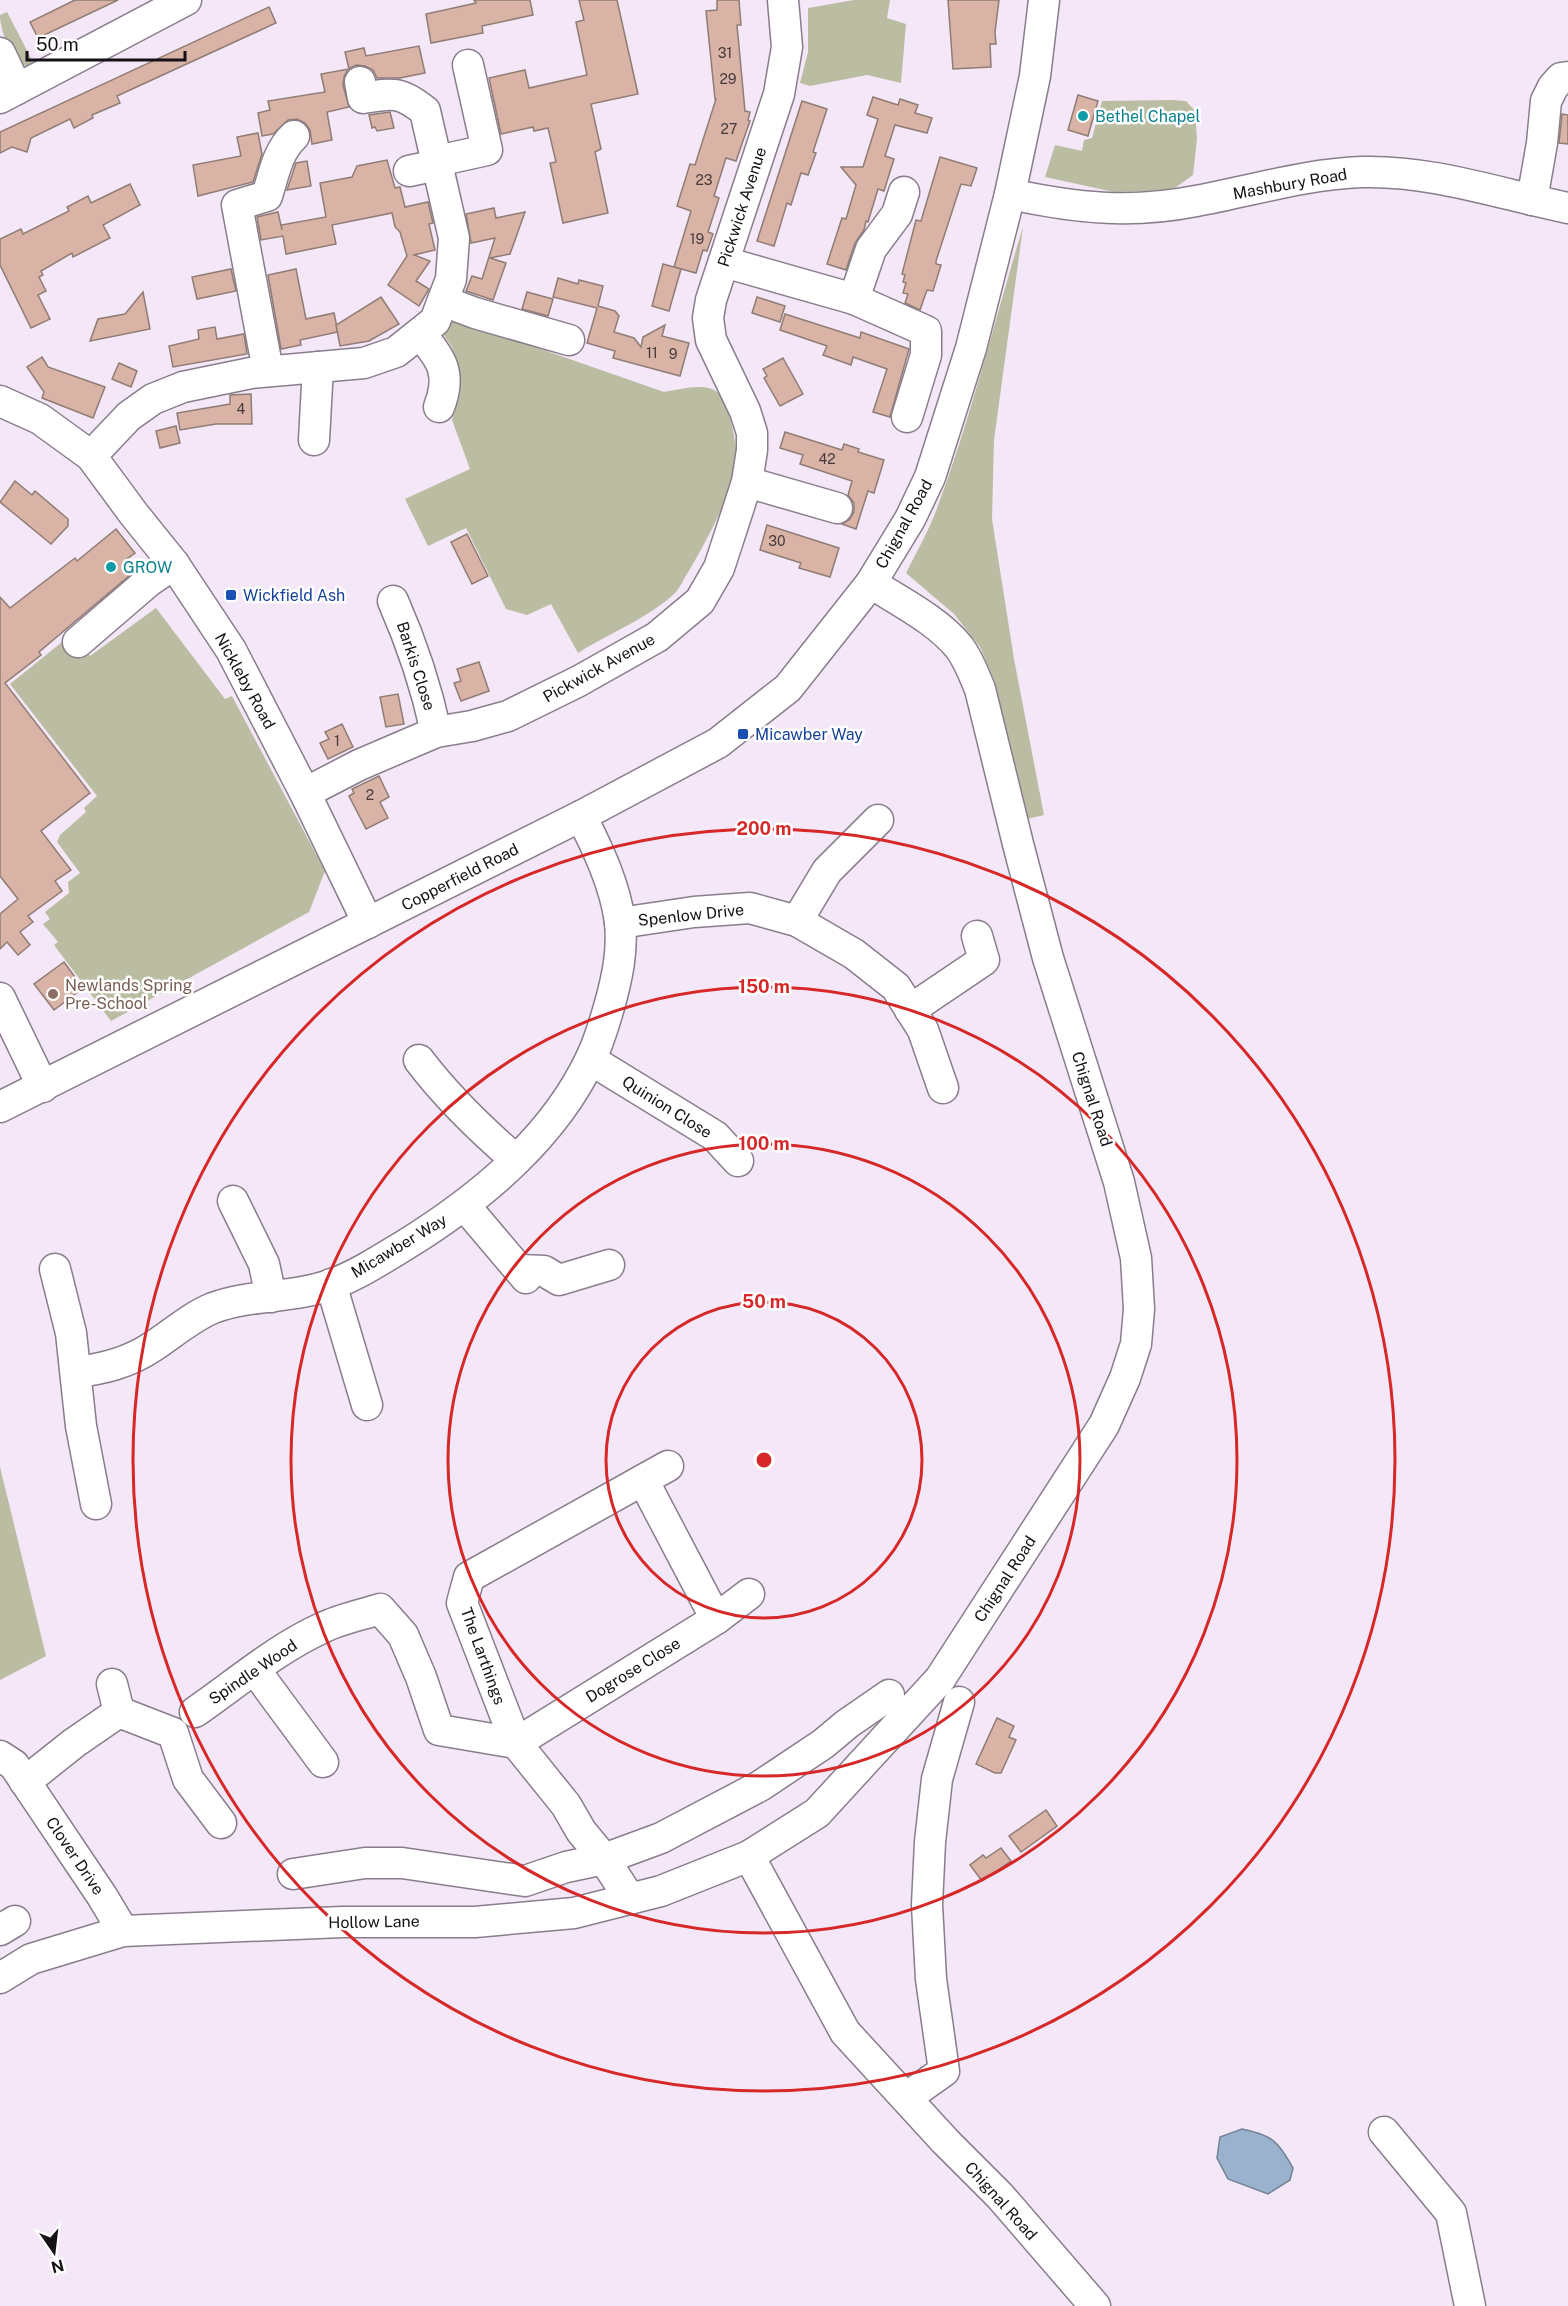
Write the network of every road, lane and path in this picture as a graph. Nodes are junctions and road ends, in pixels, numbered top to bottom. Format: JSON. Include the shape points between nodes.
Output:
{"nodes":[{"id":1,"x":186,"y":0,"type":"edge"},
{"id":2,"x":783,"y":0,"type":"edge"},
{"id":3,"x":1044,"y":0,"type":"edge"},
{"id":4,"x":0,"y":53,"type":"edge"},
{"id":5,"x":468,"y":65,"type":"dead end"},
{"id":6,"x":1568,"y":77,"type":"edge"},
{"id":7,"x":360,"y":82,"type":"dead end"},
{"id":8,"x":8,"y":93,"type":"edge"},
{"id":9,"x":294,"y":136,"type":"dead end"},
{"id":10,"x":428,"y":166,"type":"junction"},
{"id":11,"x":904,"y":192,"type":"dead end"},
{"id":12,"x":1010,"y":194,"type":"junction"},
{"id":13,"x":1532,"y":200,"type":"junction"},
{"id":14,"x":1568,"y":208,"type":"edge"},
{"id":15,"x":724,"y":262,"type":"junction"},
{"id":16,"x":443,"y":301,"type":"junction"},
{"id":17,"x":864,"y":302,"type":"junction"},
{"id":18,"x":420,"y":334,"type":"junction"},
{"id":19,"x":569,"y":340,"type":"dead end"},
{"id":20,"x":318,"y":367,"type":"junction"},
{"id":21,"x":268,"y":371,"type":"junction"},
{"id":22,"x":0,"y":401,"type":"edge"},
{"id":23,"x":439,"y":407,"type":"dead end"},
{"id":24,"x":907,"y":417,"type":"dead end"},
{"id":25,"x":314,"y":440,"type":"dead end"},
{"id":26,"x":91,"y":456,"type":"junction"},
{"id":27,"x":747,"y":482,"type":"junction"},
{"id":28,"x":837,"y":508,"type":"dead end"},
{"id":29,"x":174,"y":564,"type":"junction"},
{"id":30,"x":871,"y":583,"type":"junction"},
{"id":31,"x":393,"y":601,"type":"dead end"},
{"id":32,"x":78,"y":642,"type":"dead end"},
{"id":33,"x":436,"y":732,"type":"junction"},
{"id":34,"x":305,"y":793,"type":"junction"},
{"id":35,"x":581,"y":816,"type":"junction"},
{"id":36,"x":878,"y":820,"type":"dead end"},
{"id":37,"x":797,"y":921,"type":"junction"},
{"id":38,"x":368,"y":923,"type":"junction"},
{"id":39,"x":620,"y":923,"type":"junction"},
{"id":40,"x":977,"y":936,"type":"dead end"},
{"id":41,"x":0,"y":998,"type":"edge"},
{"id":42,"x":910,"y":1010,"type":"junction"},
{"id":43,"x":419,"y":1060,"type":"dead end"},
{"id":44,"x":591,"y":1060,"type":"junction"},
{"id":45,"x":43,"y":1087,"type":"junction"},
{"id":46,"x":943,"y":1088,"type":"dead end"},
{"id":47,"x":0,"y":1107,"type":"edge"},
{"id":48,"x":516,"y":1160,"type":"junction"},
{"id":49,"x":738,"y":1161,"type":"dead end"},
{"id":50,"x":234,"y":1201,"type":"dead end"},
{"id":51,"x":465,"y":1206,"type":"junction"},
{"id":52,"x":609,"y":1265,"type":"dead end"},
{"id":53,"x":55,"y":1269,"type":"dead end"},
{"id":54,"x":331,"y":1284,"type":"junction"},
{"id":55,"x":271,"y":1297,"type":"junction"},
{"id":56,"x":76,"y":1372,"type":"junction"},
{"id":57,"x":367,"y":1405,"type":"dead end"},
{"id":58,"x":96,"y":1504,"type":"dead end"},
{"id":59,"x":749,"y":1594,"type":"dead end"},
{"id":60,"x":716,"y":1619,"type":"junction"},
{"id":61,"x":255,"y":1670,"type":"junction"},
{"id":62,"x":112,"y":1684,"type":"dead end"},
{"id":63,"x":889,"y":1695,"type":"dead end"},
{"id":64,"x":959,"y":1702,"type":"dead end"},
{"id":65,"x":119,"y":1712,"type":"junction"},
{"id":66,"x":195,"y":1712,"type":"dead end"},
{"id":67,"x":516,"y":1743,"type":"junction"},
{"id":68,"x":0,"y":1756,"type":"edge"},
{"id":69,"x":323,"y":1762,"type":"dead end"},
{"id":70,"x":25,"y":1782,"type":"junction"},
{"id":71,"x":221,"y":1823,"type":"dead end"},
{"id":72,"x":749,"y":1856,"type":"junction"},
{"id":73,"x":604,"y":1859,"type":"junction"},
{"id":74,"x":292,"y":1874,"type":"dead end"},
{"id":75,"x":630,"y":1899,"type":"junction"},
{"id":76,"x":123,"y":1931,"type":"junction"},
{"id":77,"x":0,"y":1978,"type":"edge"},
{"id":78,"x":906,"y":2098,"type":"junction"},
{"id":79,"x":1384,"y":2132,"type":"dead end"},
{"id":80,"x":1095,"y":2306,"type":"edge"},
{"id":81,"x":1470,"y":2306,"type":"edge"}],
"edges":[{"from":1,"to":8,"type":"street"},
{"from":2,"to":15,"type":"street","name":"Pickwick Avenue","via":[[787,47],[779,94]]},
{"from":3,"to":12,"type":"street","name":"Chignal Road","via":[[1035,76]]},
{"from":4,"to":8,"type":"street"},
{"from":5,"to":10,"type":"street","via":[[487,150]]},
{"from":6,"to":13,"type":"street","via":[[1561,78],[1546,100]]},
{"from":7,"to":10,"type":"street","via":[[363,98],[394,94],[425,111],[429,127]]},
{"from":9,"to":21,"type":"street","via":[[280,154],[267,196],[237,205]]},
{"from":10,"to":16,"type":"street","via":[[454,238],[451,279]]},
{"from":11,"to":17,"type":"street","via":[[897,214],[871,249]]},
{"from":12,"to":13,"type":"street","name":"Mashbury Road","via":[[1077,207],[1131,208],[1194,202],[1294,180],[1394,172],[1451,180]]},
{"from":12,"to":30,"type":"street","name":"Chignal Road","via":[[971,348],[930,477]]},
{"from":13,"to":14,"type":"street","name":"Mashbury Road"},
{"from":15,"to":17,"type":"street"},
{"from":15,"to":27,"type":"street","name":"Pickwick Avenue","via":[[708,318],[711,340],[752,433]]},
{"from":16,"to":18,"type":"street","via":[[435,321]]},
{"from":16,"to":19,"type":"street"},
{"from":17,"to":24,"type":"street","via":[[926,331],[926,355]]},
{"from":18,"to":20,"type":"street","via":[[381,358]]},
{"from":18,"to":23,"type":"street","via":[[443,366]]},
{"from":20,"to":21,"type":"street"},
{"from":20,"to":25,"type":"street"},
{"from":21,"to":26,"type":"street","via":[[183,387],[153,399],[129,416]]},
{"from":22,"to":26,"type":"street","name":"Nickleby Road","via":[[40,419]]},
{"from":26,"to":29,"type":"street","name":"Nickleby Road"},
{"from":27,"to":28,"type":"street"},
{"from":27,"to":33,"type":"street","name":"Pickwick Avenue","via":[[719,568],[700,601],[657,638],[508,716]]},
{"from":29,"to":32,"type":"street","via":[[149,580]]},
{"from":29,"to":34,"type":"street","name":"Nickleby Road","via":[[231,650]]},
{"from":30,"to":35,"type":"street","name":"Copperfield Road","via":[[788,688],[718,743]]},
{"from":30,"to":72,"type":"street","name":"Chignal Road","via":[[940,629],[971,666],[980,689],[1048,958],[1119,1182],[1136,1258],[1136,1344],[1104,1425],[940,1679],[817,1813]]},
{"from":31,"to":33,"type":"street","name":"Barkis Close","via":[[410,640]]},
{"from":33,"to":34,"type":"street","name":"Pickwick Avenue"},
{"from":34,"to":38,"type":"street","name":"Nickleby Road"},
{"from":35,"to":38,"type":"street","name":"Copperfield Road"},
{"from":35,"to":39,"type":"street","name":"Micawber Way","via":[[604,865]]},
{"from":36,"to":37,"type":"street","via":[[827,871]]},
{"from":37,"to":39,"type":"street","name":"Spenlow Drive","via":[[750,908]]},
{"from":37,"to":42,"type":"street","name":"Spenlow Drive","via":[[855,954],[896,987]]},
{"from":38,"to":45,"type":"street","name":"Copperfield Road"},
{"from":39,"to":44,"type":"street","name":"Micawber Way","via":[[615,987]]},
{"from":40,"to":42,"type":"street","via":[[984,960]]},
{"from":41,"to":45,"type":"street"},
{"from":42,"to":46,"type":"street","name":"Spenlow Drive","via":[[922,1030]]},
{"from":43,"to":48,"type":"street","via":[[455,1103]]},
{"from":44,"to":48,"type":"street","name":"Micawber Way","via":[[560,1109]]},
{"from":44,"to":49,"type":"street","name":"Quinion Close","via":[[716,1136]]},
{"from":45,"to":47,"type":"street","name":"Copperfield Road"},
{"from":48,"to":51,"type":"street","name":"Micawber Way"},
{"from":50,"to":55,"type":"street","via":[[264,1264]]},
{"from":51,"to":52,"type":"street","name":"Micawber Way","via":[[523,1274],[544,1271],[559,1280]]},
{"from":51,"to":54,"type":"street","name":"Micawber Way","via":[[380,1260]]},
{"from":53,"to":56,"type":"street"},
{"from":54,"to":55,"type":"street","name":"Micawber Way"},
{"from":54,"to":57,"type":"street","name":"Micawber Way"},
{"from":55,"to":56,"type":"street","name":"Micawber Way","via":[[213,1308],[132,1358],[103,1369]]},
{"from":56,"to":58,"type":"street","via":[[81,1426]]},
{"from":59,"to":60,"type":"street","name":"Dogrose Close"},
{"from":60,"to":67,"type":"street","name":"Dogrose Close"},
{"from":60,"to":67,"type":"street","name":"The Larthings","via":[[656,1473],[469,1577],[462,1603]]},
{"from":61,"to":66,"type":"street","name":"Spindle Wood"},
{"from":61,"to":67,"type":"street","name":"Spindle Wood","via":[[270,1657],[324,1627],[380,1609],[403,1635],[439,1730]]},
{"from":61,"to":69,"type":"street"},
{"from":62,"to":65,"type":"street"},
{"from":63,"to":73,"type":"street","via":[[759,1786],[661,1838]]},
{"from":64,"to":78,"type":"street","via":[[936,1779],[927,1905],[931,1979],[944,2071]]},
{"from":65,"to":70,"type":"street"},
{"from":65,"to":71,"type":"street","via":[[173,1733],[188,1779]]},
{"from":67,"to":73,"type":"street","name":"The Larthings"},
{"from":68,"to":70,"type":"street","name":"Clover Drive","via":[[14,1765]]},
{"from":70,"to":76,"type":"street","name":"Clover Drive"},
{"from":72,"to":75,"type":"street","name":"Hollow Lane","via":[[661,1891]]},
{"from":72,"to":78,"type":"street","name":"Chignal Road","via":[[845,2032]]},
{"from":73,"to":74,"type":"street","via":[[525,1881],[402,1863],[365,1863]]},
{"from":73,"to":75,"type":"street","name":"The Larthings"},
{"from":75,"to":76,"type":"street","name":"Hollow Lane","via":[[574,1913],[475,1922],[342,1922]]},
{"from":76,"to":77,"type":"street","name":"Hollow Lane","via":[[31,1959]]},
{"from":78,"to":80,"type":"street","name":"Chignal Road","via":[[1000,2196]]},
{"from":79,"to":81,"type":"street","via":[[1451,2212]]}]}
